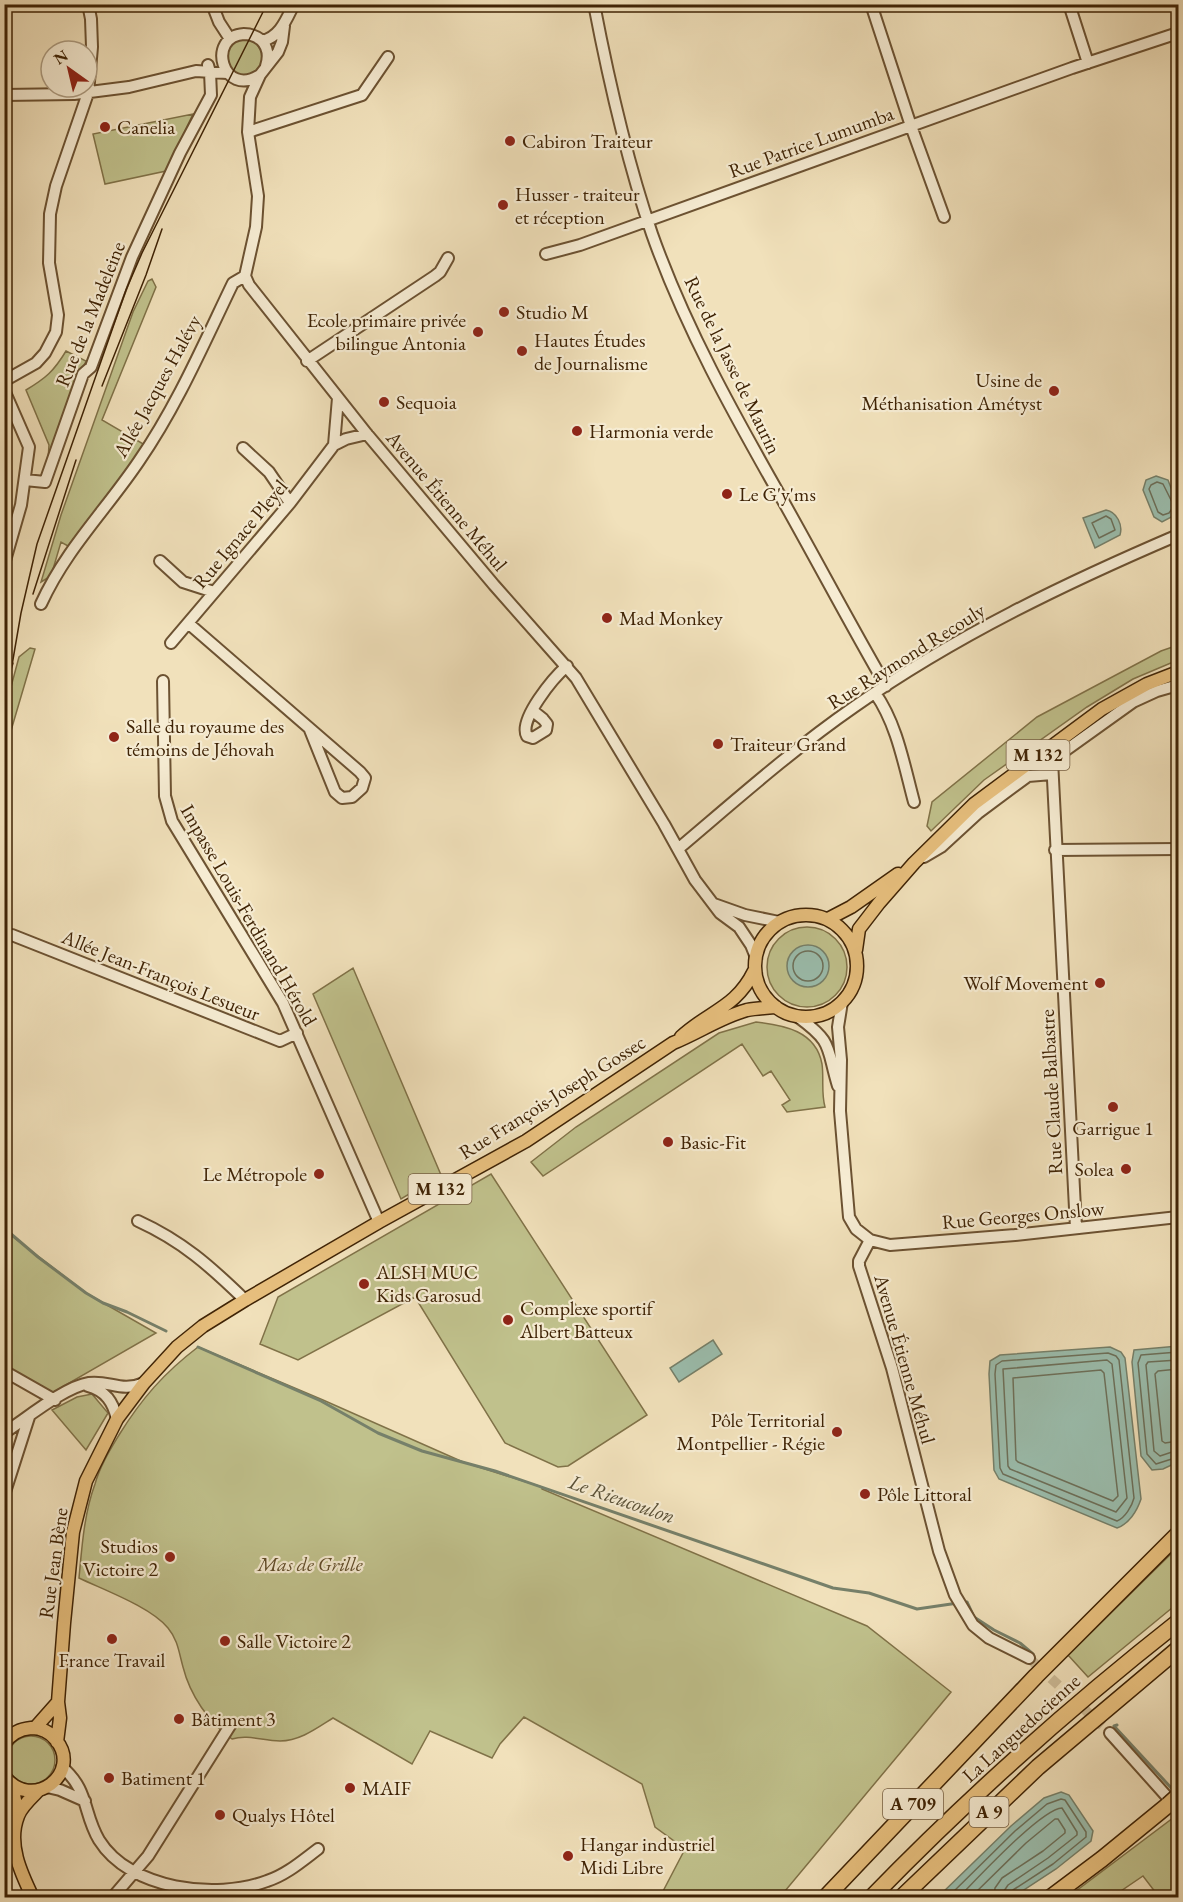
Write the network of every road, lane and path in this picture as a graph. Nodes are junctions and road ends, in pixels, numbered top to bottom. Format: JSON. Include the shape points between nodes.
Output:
{"nodes":[{"id":1,"x":88,"y":4,"type":"edge"},
{"id":2,"x":212,"y":4,"type":"edge"},
{"id":3,"x":294,"y":4,"type":"edge"},
{"id":4,"x":594,"y":4,"type":"edge"},
{"id":5,"x":871,"y":4,"type":"edge"},
{"id":6,"x":1069,"y":4,"type":"edge"},
{"id":7,"x":284,"y":26,"type":"junction"},
{"id":8,"x":1179,"y":33,"type":"edge"},
{"id":9,"x":92,"y":39,"type":"edge"},
{"id":10,"x":230,"y":39,"type":"junction"},
{"id":11,"x":262,"y":41,"type":"junction"},
{"id":12,"x":222,"y":55,"type":"junction"},
{"id":13,"x":388,"y":57,"type":"dead end"},
{"id":14,"x":1088,"y":63,"type":"junction"},
{"id":15,"x":209,"y":68,"type":"junction"},
{"id":16,"x":263,"y":70,"type":"junction"},
{"id":17,"x":227,"y":73,"type":"junction"},
{"id":18,"x":241,"y":80,"type":"junction"},
{"id":19,"x":99,"y":91,"type":"edge"},
{"id":20,"x":39,"y":94,"type":"edge"},
{"id":21,"x":4,"y":95,"type":"edge"},
{"id":22,"x":250,"y":97,"type":"junction"},
{"id":23,"x":86,"y":99,"type":"edge"},
{"id":24,"x":911,"y":126,"type":"junction"},
{"id":25,"x":248,"y":132,"type":"junction"},
{"id":26,"x":944,"y":217,"type":"dead end"},
{"id":27,"x":648,"y":220,"type":"junction"},
{"id":28,"x":546,"y":254,"type":"dead end"},
{"id":29,"x":448,"y":258,"type":"dead end"},
{"id":30,"x":245,"y":276,"type":"junction"},
{"id":31,"x":308,"y":361,"type":"junction"},
{"id":32,"x":4,"y":381,"type":"edge"},
{"id":33,"x":4,"y":390,"type":"edge"},
{"id":34,"x":338,"y":398,"type":"junction"},
{"id":35,"x":367,"y":434,"type":"junction"},
{"id":36,"x":334,"y":445,"type":"junction"},
{"id":37,"x":243,"y":448,"type":"dead end"},
{"id":38,"x":25,"y":480,"type":"junction"},
{"id":39,"x":290,"y":503,"type":"junction"},
{"id":40,"x":1179,"y":535,"type":"edge"},
{"id":41,"x":160,"y":561,"type":"dead end"},
{"id":42,"x":4,"y":564,"type":"edge"},
{"id":43,"x":214,"y":592,"type":"junction"},
{"id":44,"x":41,"y":604,"type":"dead end"},
{"id":45,"x":188,"y":623,"type":"junction"},
{"id":46,"x":171,"y":643,"type":"dead end"},
{"id":47,"x":567,"y":666,"type":"junction"},
{"id":48,"x":1179,"y":672,"type":"edge"},
{"id":49,"x":163,"y":681,"type":"dead end"},
{"id":50,"x":1179,"y":685,"type":"edge"},
{"id":51,"x":886,"y":686,"type":"junction"},
{"id":52,"x":875,"y":693,"type":"junction"},
{"id":53,"x":532,"y":711,"type":"dead end"},
{"id":54,"x":310,"y":730,"type":"junction"},
{"id":55,"x":1052,"y":774,"type":"junction"},
{"id":56,"x":914,"y":802,"type":"dead end"},
{"id":57,"x":678,"y":849,"type":"junction"},
{"id":58,"x":1179,"y":849,"type":"edge"},
{"id":59,"x":1055,"y":850,"type":"junction"},
{"id":60,"x":914,"y":863,"type":"junction"},
{"id":61,"x":714,"y":904,"type":"junction"},
{"id":62,"x":828,"y":919,"type":"junction"},
{"id":63,"x":779,"y":922,"type":"junction"},
{"id":64,"x":12,"y":935,"type":"dead end"},
{"id":65,"x":856,"y":950,"type":"junction"},
{"id":66,"x":755,"y":955,"type":"junction"},
{"id":67,"x":754,"y":971,"type":"junction"},
{"id":68,"x":842,"y":1002,"type":"junction"},
{"id":69,"x":776,"y":1007,"type":"junction"},
{"id":70,"x":798,"y":1017,"type":"junction"},
{"id":71,"x":297,"y":1033,"type":"junction"},
{"id":72,"x":673,"y":1043,"type":"junction"},
{"id":73,"x":839,"y":1089,"type":"junction"},
{"id":74,"x":1179,"y":1217,"type":"edge"},
{"id":75,"x":138,"y":1221,"type":"dead end"},
{"id":76,"x":379,"y":1222,"type":"junction"},
{"id":77,"x":1076,"y":1228,"type":"junction"},
{"id":78,"x":870,"y":1240,"type":"junction"},
{"id":79,"x":245,"y":1300,"type":"junction"},
{"id":80,"x":202,"y":1326,"type":"joint"},
{"id":81,"x":4,"y":1371,"type":"edge"},
{"id":82,"x":144,"y":1383,"type":"junction"},
{"id":83,"x":79,"y":1386,"type":"junction"},
{"id":84,"x":55,"y":1400,"type":"junction"},
{"id":85,"x":29,"y":1417,"type":"junction"},
{"id":86,"x":117,"y":1419,"type":"junction"},
{"id":87,"x":4,"y":1433,"type":"edge"},
{"id":88,"x":4,"y":1495,"type":"edge"},
{"id":89,"x":1179,"y":1534,"type":"edge"},
{"id":90,"x":1179,"y":1622,"type":"edge"},
{"id":91,"x":1179,"y":1649,"type":"edge"},
{"id":92,"x":1029,"y":1658,"type":"tunnel mouth"},
{"id":93,"x":58,"y":1702,"type":"junction"},
{"id":94,"x":231,"y":1724,"type":"dead end"},
{"id":95,"x":35,"y":1728,"type":"junction"},
{"id":96,"x":1110,"y":1733,"type":"tunnel mouth"},
{"id":97,"x":5,"y":1742,"type":"edge"},
{"id":98,"x":57,"y":1742,"type":"junction"},
{"id":99,"x":62,"y":1767,"type":"junction"},
{"id":100,"x":8,"y":1781,"type":"edge"},
{"id":101,"x":43,"y":1789,"type":"junction"},
{"id":102,"x":85,"y":1801,"type":"junction"},
{"id":103,"x":1175,"y":1803,"type":"edge"},
{"id":104,"x":18,"y":1815,"type":"junction"},
{"id":105,"x":318,"y":1850,"type":"dead end"},
{"id":106,"x":134,"y":1873,"type":"junction"},
{"id":107,"x":33,"y":1898,"type":"edge"},
{"id":108,"x":112,"y":1898,"type":"edge"},
{"id":109,"x":825,"y":1898,"type":"edge"},
{"id":110,"x":870,"y":1898,"type":"edge"},
{"id":111,"x":901,"y":1898,"type":"edge"},
{"id":112,"x":1050,"y":1898,"type":"edge"}],
"edges":[{"from":1,"to":9,"type":"street"},
{"from":2,"to":10,"type":"street"},
{"from":3,"to":7,"type":"street"},
{"from":4,"to":27,"type":"street","name":"Rue de la Jasse de Maurin","via":[[615,110]]},
{"from":5,"to":24,"type":"street"},
{"from":6,"to":14,"type":"street"},
{"from":7,"to":11,"type":"street"},
{"from":7,"to":16,"type":"street","via":[[278,52]]},
{"from":8,"to":14,"type":"street","name":"Rue Patrice Lumumba"},
{"from":10,"to":11,"type":"street","via":[[246,34]]},
{"from":10,"to":12,"type":"street"},
{"from":11,"to":16,"type":"street","via":[[268,53]]},
{"from":12,"to":15,"type":"street"},
{"from":12,"to":17,"type":"street"},
{"from":13,"to":25,"type":"street","via":[[362,95]]},
{"from":14,"to":24,"type":"street","name":"Rue Patrice Lumumba"},
{"from":15,"to":17,"type":"street"},
{"from":15,"to":19,"type":"street"},
{"from":15,"to":38,"type":"street","name":"Rue de la Madeleine","via":[[211,95],[132,257],[91,367],[83,374],[45,482]]},
{"from":16,"to":18,"type":"street"},
{"from":16,"to":22,"type":"street"},
{"from":17,"to":18,"type":"street"},
{"from":18,"to":22,"type":"street"},
{"from":20,"to":21,"type":"street"},
{"from":22,"to":25,"type":"street"},
{"from":23,"to":32,"type":"street","via":[[50,213],[49,263],[57,308],[56,332],[36,363]]},
{"from":24,"to":26,"type":"street"},
{"from":24,"to":27,"type":"street","name":"Rue Patrice Lumumba"},
{"from":25,"to":30,"type":"street","via":[[258,196]]},
{"from":27,"to":28,"type":"street","name":"Rue Patrice Lumumba"},
{"from":27,"to":51,"type":"street","name":"Rue de la Jasse de Maurin","via":[[688,322],[728,403]]},
{"from":29,"to":31,"type":"street","via":[[435,276]]},
{"from":30,"to":31,"type":"street","name":"Avenue Étienne Méhul","via":[[252,291]]},
{"from":30,"to":44,"type":"street","name":"Allée Jacques Halévy","via":[[233,283],[190,373],[144,453],[82,535]]},
{"from":31,"to":34,"type":"street","name":"Avenue Étienne Méhul"},
{"from":33,"to":38,"type":"street","via":[[29,447]]},
{"from":34,"to":35,"type":"street","name":"Avenue Étienne Méhul"},
{"from":34,"to":36,"type":"street"},
{"from":35,"to":36,"type":"street"},
{"from":35,"to":47,"type":"street","name":"Avenue Étienne Méhul"},
{"from":36,"to":39,"type":"street","name":"Rue Ignace Pleyel"},
{"from":37,"to":39,"type":"street","via":[[269,472]]},
{"from":38,"to":42,"type":"street"},
{"from":39,"to":43,"type":"street","name":"Rue Ignace Pleyel"},
{"from":40,"to":51,"type":"street","name":"Rue Raymond Recouly","via":[[1009,614]]},
{"from":41,"to":43,"type":"street","via":[[183,582]]},
{"from":43,"to":45,"type":"street","name":"Rue Ignace Pleyel"},
{"from":45,"to":46,"type":"street","name":"Rue Ignace Pleyel"},
{"from":45,"to":54,"type":"street"},
{"from":47,"to":53,"type":"street"},
{"from":47,"to":57,"type":"street","name":"Avenue Étienne Méhul","via":[[618,744]]},
{"from":48,"to":60,"type":"main road","number":"M 132","via":[[1125,695],[1047,748],[974,804]]},
{"from":49,"to":71,"type":"street","name":"Impasse Louis-Ferdinand Hérold","via":[[165,796],[172,821],[283,1003]]},
{"from":50,"to":55,"type":"street","via":[[1134,702],[1052,760]]},
{"from":51,"to":52,"type":"street","name":"Rue Raymond Recouly"},
{"from":52,"to":56,"type":"street","via":[[901,752]]},
{"from":52,"to":57,"type":"street","name":"Rue Raymond Recouly","via":[[774,766]]},
{"from":54,"to":54,"type":"street","via":[[335,792],[342,798],[352,797],[362,788],[365,778]]},
{"from":55,"to":59,"type":"street","name":"Rue Claude Balbastre"},
{"from":55,"to":60,"type":"street","via":[[1028,776],[978,813],[940,848]]},
{"from":57,"to":61,"type":"street","name":"Avenue Étienne Méhul"},
{"from":58,"to":59,"type":"street"},
{"from":59,"to":77,"type":"street","name":"Rue Claude Balbastre"},
{"from":60,"to":62,"type":"main road","number":"M 132"},
{"from":60,"to":65,"type":"main road","number":"M 132","via":[[859,929]]},
{"from":61,"to":63,"type":"street"},
{"from":61,"to":66,"type":"street","name":"Avenue Étienne Méhul","via":[[739,927]]},
{"from":62,"to":63,"type":"main road","via":[[804,914]]},
{"from":62,"to":65,"type":"main road","via":[[847,934]]},
{"from":63,"to":66,"type":"main road","via":[[769,930]]},
{"from":64,"to":71,"type":"street","name":"Allée Jean-François Lesueur","via":[[280,1041]]},
{"from":65,"to":68,"type":"main road","via":[[857,975]]},
{"from":66,"to":67,"type":"main road"},
{"from":67,"to":69,"type":"main road","via":[[759,987]]},
{"from":67,"to":72,"type":"main road","name":"Rue François-Joseph Gossec","number":"M 132","via":[[738,996]]},
{"from":68,"to":70,"type":"main road","via":[[819,1016]]},
{"from":68,"to":73,"type":"street","via":[[838,1027],[842,1073]]},
{"from":69,"to":70,"type":"main road"},
{"from":69,"to":72,"type":"main road","name":"Rue François-Joseph Gossec","number":"M 132","via":[[747,1010]]},
{"from":70,"to":73,"type":"street","via":[[825,1039]]},
{"from":71,"to":76,"type":"street","name":"Impasse Louis-Ferdinand Hérold"},
{"from":72,"to":76,"type":"main road","name":"Rue François-Joseph Gossec","number":"M 132","via":[[526,1141]]},
{"from":73,"to":78,"type":"street","via":[[849,1217]]},
{"from":74,"to":77,"type":"street","name":"Rue Georges Onslow"},
{"from":75,"to":79,"type":"street","via":[[183,1245]]},
{"from":76,"to":79,"type":"main road","name":"Rue François-Joseph Gossec","number":"M 132"},
{"from":77,"to":78,"type":"street","name":"Rue Georges Onslow","via":[[890,1245]]},
{"from":78,"to":92,"type":"street","name":"Avenue Étienne Méhul","via":[[859,1266],[892,1368],[950,1583],[973,1625],[989,1638]]},
{"from":79,"to":80,"type":"main road","name":"Rue François-Joseph Gossec","number":"M 132"},
{"from":80,"to":82,"type":"main road","name":"Rue Jean Bène","number":"M 132"},
{"from":81,"to":84,"type":"street"},
{"from":82,"to":83,"type":"street","via":[[119,1388],[91,1383]]},
{"from":82,"to":86,"type":"main road","name":"Rue Jean Bène","number":"M 132"},
{"from":83,"to":84,"type":"street"},
{"from":83,"to":86,"type":"street","via":[[98,1389],[107,1396]]},
{"from":84,"to":85,"type":"street"},
{"from":85,"to":87,"type":"street"},
{"from":85,"to":88,"type":"street"},
{"from":86,"to":93,"type":"main road","name":"Rue Jean Bène","via":[[86,1481],[73,1532]]},
{"from":89,"to":109,"type":"highway","number":"A 709","via":[[1036,1676]]},
{"from":90,"to":110,"type":"highway","name":"La Languedocienne","number":"A 9","via":[[1020,1755]]},
{"from":91,"to":111,"type":"highway","name":"La Languedocienne","number":"A 9","via":[[1038,1767]]},
{"from":93,"to":95,"type":"main road"},
{"from":93,"to":98,"type":"main road","name":"Rue Jean Bène"},
{"from":94,"to":106,"type":"street"},
{"from":95,"to":97,"type":"main road","via":[[19,1731]]},
{"from":95,"to":98,"type":"main road"},
{"from":96,"to":103,"type":"street"},
{"from":98,"to":99,"type":"main road","name":"Rue Jean Bène","via":[[63,1754]]},
{"from":99,"to":101,"type":"main road","via":[[57,1779]]},
{"from":99,"to":102,"type":"street","via":[[82,1790]]},
{"from":100,"to":101,"type":"main road","via":[[25,1790]]},
{"from":100,"to":104,"type":"main road"},
{"from":101,"to":102,"type":"street","via":[[60,1790]]},
{"from":101,"to":104,"type":"main road"},
{"from":102,"to":106,"type":"street","via":[[99,1840]]},
{"from":103,"to":112,"type":"highway"},
{"from":104,"to":107,"type":"main road","via":[[17,1860]]},
{"from":105,"to":106,"type":"street","via":[[271,1880],[226,1890],[198,1890]]},
{"from":106,"to":108,"type":"street"}]}
